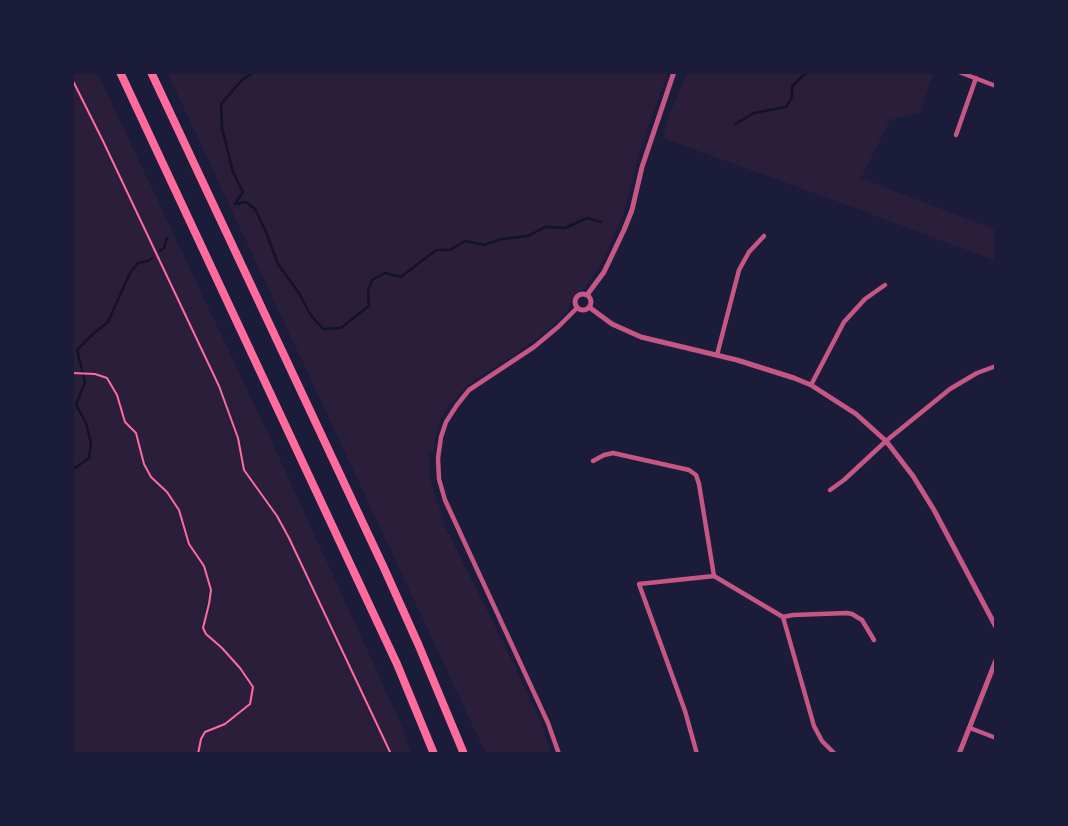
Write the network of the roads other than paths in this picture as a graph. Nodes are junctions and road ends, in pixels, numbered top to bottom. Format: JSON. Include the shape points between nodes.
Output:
{"nodes":[{"id":1,"x":120,"y":72,"type":"edge"},
{"id":2,"x":151,"y":72,"type":"edge"},
{"id":3,"x":674,"y":72,"type":"edge"},
{"id":4,"x":959,"y":72,"type":"edge"},
{"id":5,"x":976,"y":78,"type":"junction"},
{"id":6,"x":996,"y":86,"type":"edge"},
{"id":7,"x":956,"y":135,"type":"dead end"},
{"id":8,"x":764,"y":236,"type":"dead end"},
{"id":9,"x":885,"y":285,"type":"dead end"},
{"id":10,"x":587,"y":295,"type":"junction"},
{"id":11,"x":589,"y":307,"type":"junction"},
{"id":12,"x":578,"y":308,"type":"junction"},
{"id":13,"x":717,"y":355,"type":"junction"},
{"id":14,"x":996,"y":366,"type":"edge"},
{"id":15,"x":811,"y":385,"type":"junction"},
{"id":16,"x":886,"y":441,"type":"junction"},
{"id":17,"x":593,"y":461,"type":"dead end"},
{"id":18,"x":830,"y":490,"type":"dead end"},
{"id":19,"x":714,"y":576,"type":"junction"},
{"id":20,"x":783,"y":617,"type":"junction"},
{"id":21,"x":996,"y":627,"type":"edge"},
{"id":22,"x":874,"y":640,"type":"dead end"},
{"id":23,"x":996,"y":660,"type":"edge"},
{"id":24,"x":970,"y":727,"type":"junction"},
{"id":25,"x":996,"y":738,"type":"edge"},
{"id":26,"x":434,"y":754,"type":"edge"},
{"id":27,"x":464,"y":754,"type":"edge"},
{"id":28,"x":559,"y":754,"type":"edge"},
{"id":29,"x":697,"y":754,"type":"edge"},
{"id":30,"x":835,"y":754,"type":"edge"},
{"id":31,"x":958,"y":754,"type":"edge"}],
"edges":[{"from":1,"to":26,"type":"highway","via":[[397,664]]},
{"from":2,"to":27,"type":"highway","via":[[414,635]]},
{"from":3,"to":10,"type":"street","via":[[622,237]]},
{"from":4,"to":5,"type":"street"},
{"from":5,"to":6,"type":"street"},
{"from":5,"to":7,"type":"street"},
{"from":8,"to":13,"type":"street","via":[[739,270]]},
{"from":9,"to":15,"type":"street","via":[[844,322]]},
{"from":10,"to":11,"type":"street"},
{"from":10,"to":12,"type":"street","via":[[576,297]]},
{"from":11,"to":12,"type":"street"},
{"from":11,"to":13,"type":"street","via":[[641,337]]},
{"from":12,"to":28,"type":"street","via":[[534,347],[469,390],[446,422],[438,458],[444,500]]},
{"from":13,"to":15,"type":"street"},
{"from":14,"to":16,"type":"street","via":[[950,389]]},
{"from":15,"to":16,"type":"street","via":[[843,404]]},
{"from":16,"to":18,"type":"street"},
{"from":16,"to":21,"type":"street","via":[[923,491]]},
{"from":17,"to":19,"type":"street","via":[[613,453],[696,475]]},
{"from":19,"to":20,"type":"street"},
{"from":19,"to":29,"type":"street","via":[[639,584]]},
{"from":20,"to":22,"type":"street","via":[[852,614],[862,620]]},
{"from":20,"to":30,"type":"street","via":[[814,726]]},
{"from":23,"to":24,"type":"street"},
{"from":24,"to":25,"type":"street"},
{"from":24,"to":31,"type":"street"}]}
